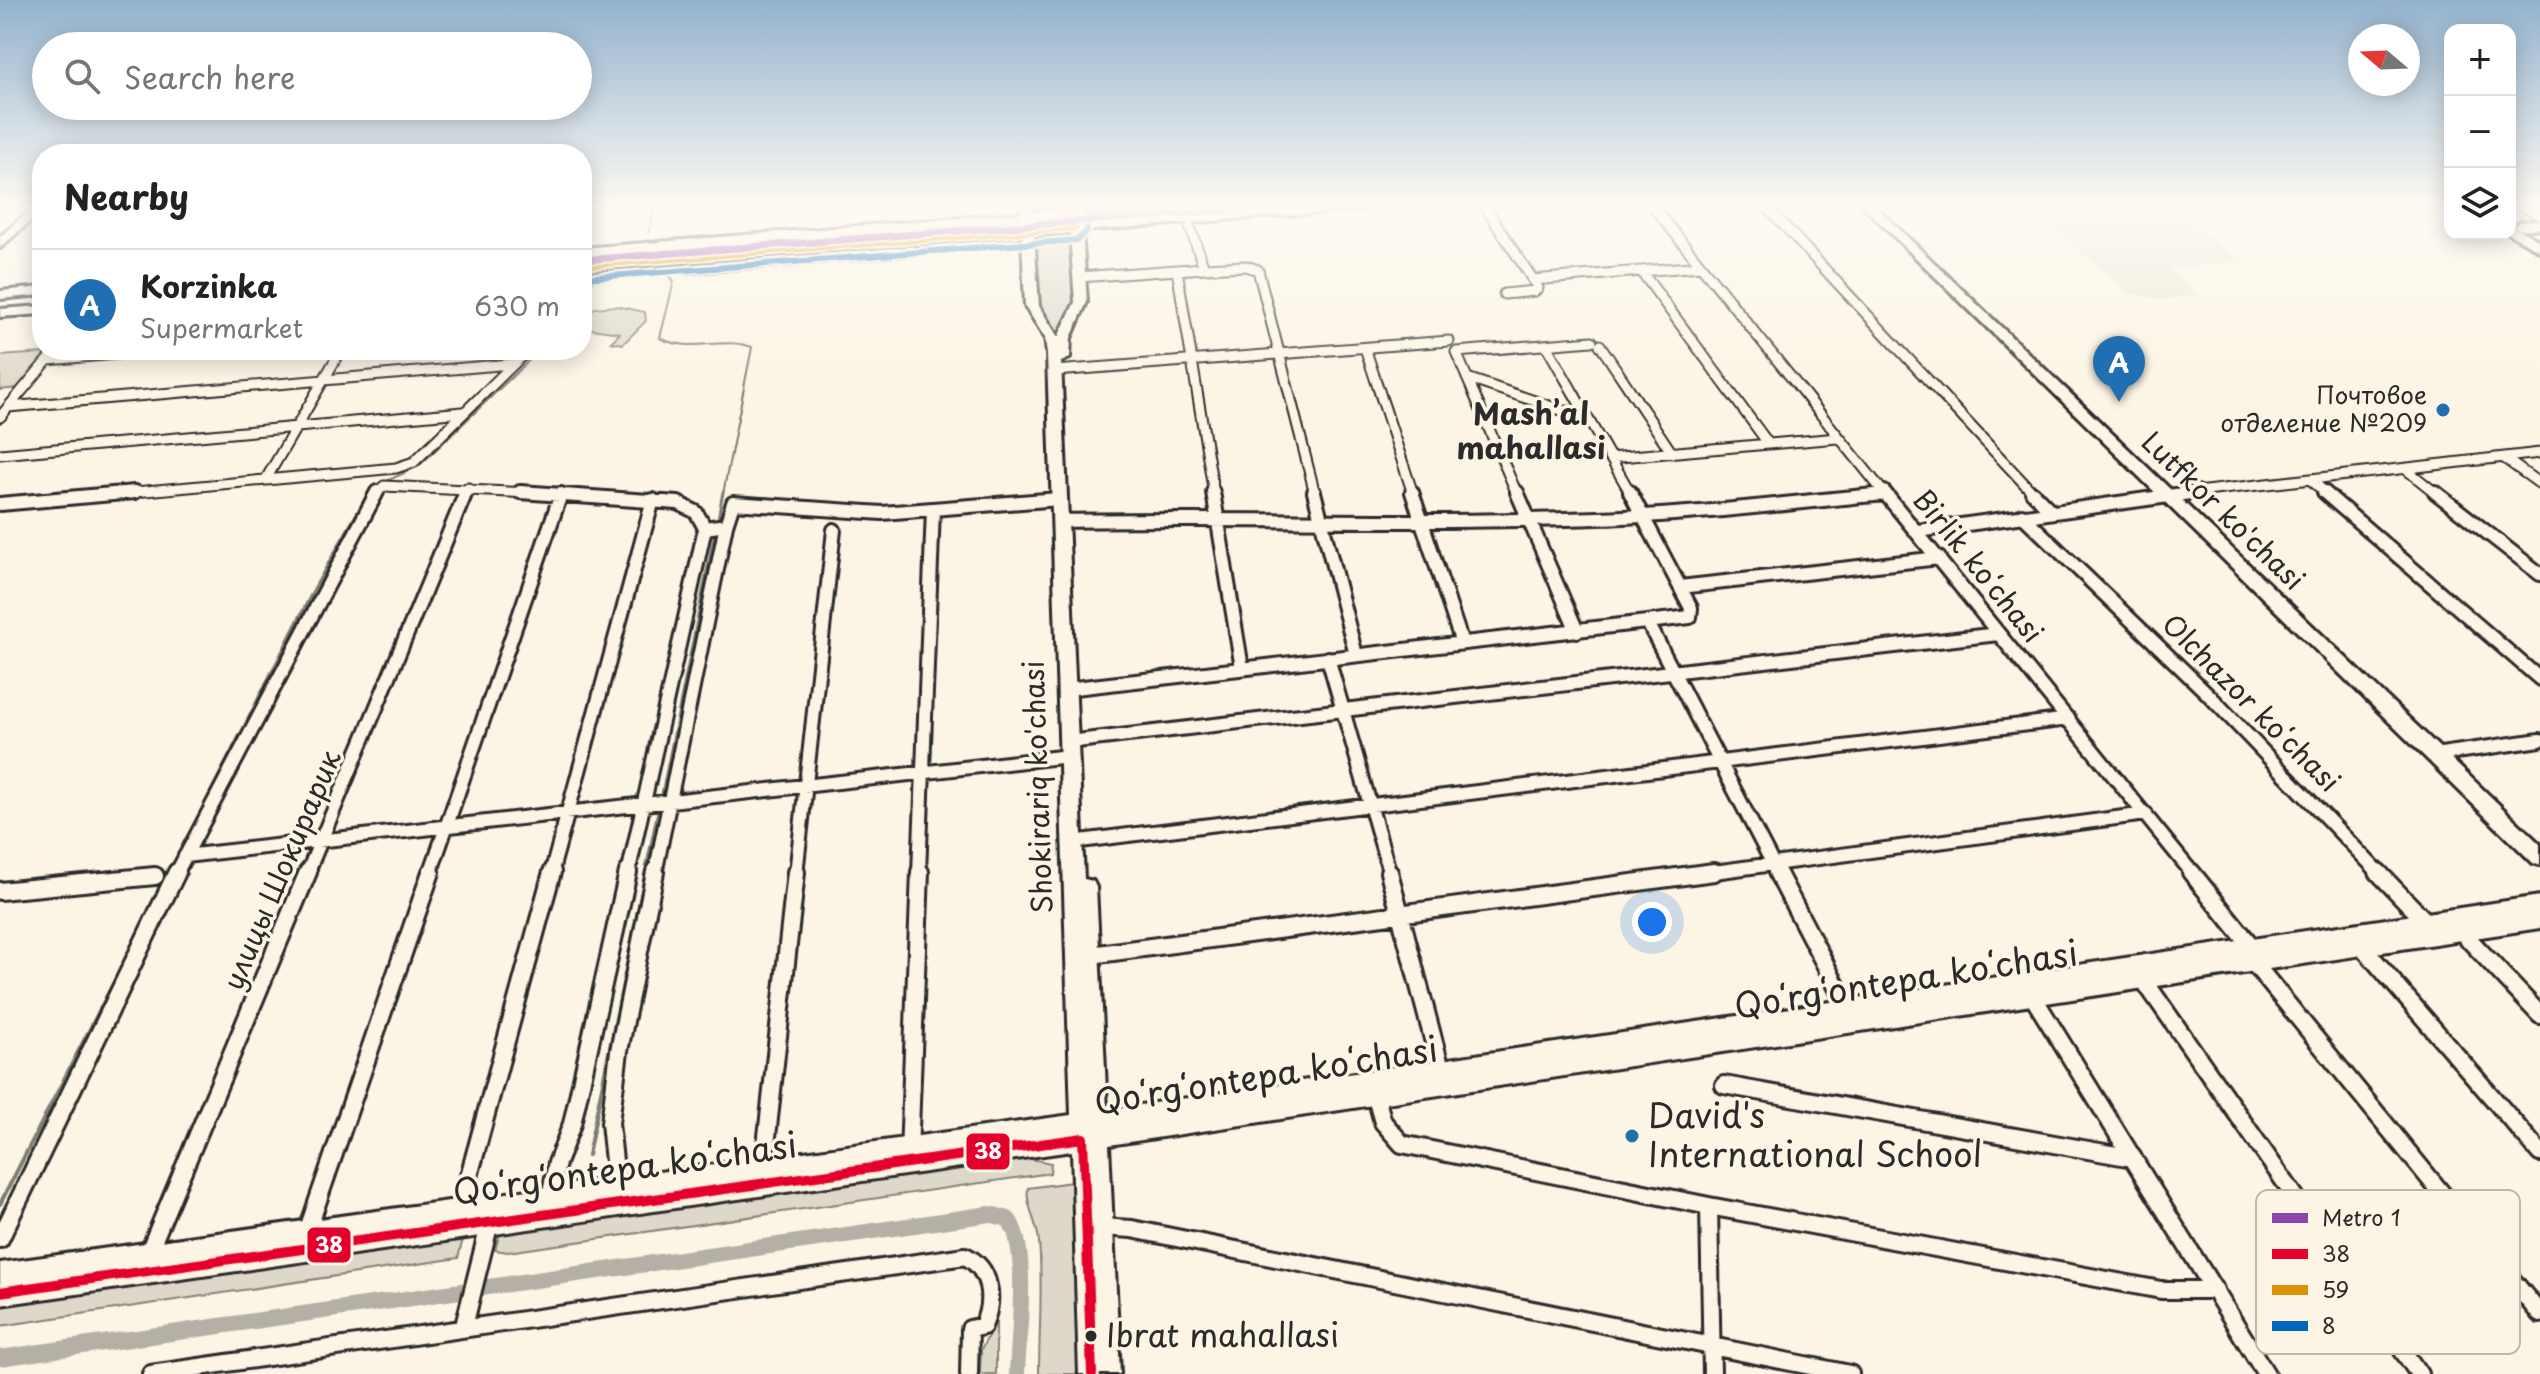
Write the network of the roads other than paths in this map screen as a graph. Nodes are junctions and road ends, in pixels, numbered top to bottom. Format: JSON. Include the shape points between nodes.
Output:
{"nodes":[{"id":1,"x":1030,"y":269,"type":"edge"},
{"id":2,"x":1079,"y":269,"type":"edge"},
{"id":3,"x":1189,"y":269,"type":"edge"},
{"id":4,"x":1255,"y":269,"type":"edge"},
{"id":5,"x":1526,"y":269,"type":"edge"},
{"id":6,"x":1664,"y":269,"type":"edge"},
{"id":7,"x":1703,"y":269,"type":"edge"},
{"id":8,"x":1824,"y":269,"type":"edge"},
{"id":9,"x":1935,"y":269,"type":"edge"},
{"id":10,"x":1941,"y":269,"type":"edge"},
{"id":11,"x":1177,"y":270,"type":"junction"},
{"id":12,"x":1641,"y":271,"type":"junction"},
{"id":13,"x":1079,"y":277,"type":"junction"},
{"id":14,"x":1533,"y":280,"type":"junction"},
{"id":15,"x":32,"y":292,"type":"edge"},
{"id":16,"x":1504,"y":294,"type":"dead end"},
{"id":17,"x":0,"y":295,"type":"edge"},
{"id":18,"x":32,"y":311,"type":"edge"},
{"id":19,"x":0,"y":313,"type":"edge"},
{"id":20,"x":1449,"y":341,"type":"dead end"},
{"id":21,"x":1546,"y":345,"type":"junction"},
{"id":22,"x":1365,"y":348,"type":"junction"},
{"id":23,"x":1280,"y":355,"type":"junction"},
{"id":24,"x":48,"y":360,"type":"edge"},
{"id":25,"x":335,"y":360,"type":"edge"},
{"id":26,"x":516,"y":360,"type":"edge"},
{"id":27,"x":1192,"y":362,"type":"junction"},
{"id":28,"x":511,"y":364,"type":"junction"},
{"id":29,"x":1059,"y":371,"type":"junction"},
{"id":30,"x":1467,"y":378,"type":"junction"},
{"id":31,"x":323,"y":380,"type":"junction"},
{"id":32,"x":8,"y":407,"type":"junction"},
{"id":33,"x":463,"y":412,"type":"junction"},
{"id":34,"x":1583,"y":412,"type":"junction"},
{"id":35,"x":0,"y":417,"type":"edge"},
{"id":36,"x":297,"y":426,"type":"junction"},
{"id":37,"x":1838,"y":438,"type":"junction"},
{"id":38,"x":1768,"y":443,"type":"junction"},
{"id":39,"x":1672,"y":453,"type":"junction"},
{"id":40,"x":2540,"y":453,"type":"edge"},
{"id":41,"x":0,"y":454,"type":"edge"},
{"id":42,"x":1609,"y":458,"type":"junction"},
{"id":43,"x":2504,"y":458,"type":"junction"},
{"id":44,"x":2407,"y":470,"type":"junction"},
{"id":45,"x":266,"y":479,"type":"junction"},
{"id":46,"x":389,"y":479,"type":"junction"},
{"id":47,"x":2311,"y":480,"type":"junction"},
{"id":48,"x":2540,"y":484,"type":"edge"},
{"id":49,"x":468,"y":488,"type":"junction"},
{"id":50,"x":561,"y":494,"type":"junction"},
{"id":51,"x":1885,"y":494,"type":"junction"},
{"id":52,"x":2171,"y":494,"type":"junction"},
{"id":53,"x":1059,"y":499,"type":"junction"},
{"id":54,"x":653,"y":500,"type":"junction"},
{"id":55,"x":0,"y":504,"type":"edge"},
{"id":56,"x":933,"y":509,"type":"junction"},
{"id":57,"x":2050,"y":510,"type":"junction"},
{"id":58,"x":2022,"y":515,"type":"junction"},
{"id":59,"x":1644,"y":516,"type":"junction"},
{"id":60,"x":1528,"y":517,"type":"junction"},
{"id":61,"x":1217,"y":518,"type":"junction"},
{"id":62,"x":1422,"y":520,"type":"junction"},
{"id":63,"x":1065,"y":521,"type":"junction"},
{"id":64,"x":1323,"y":523,"type":"junction"},
{"id":65,"x":726,"y":525,"type":"junction"},
{"id":66,"x":705,"y":528,"type":"junction"},
{"id":67,"x":834,"y":530,"type":"dead end"},
{"id":68,"x":1918,"y":531,"type":"junction"},
{"id":69,"x":1939,"y":558,"type":"junction"},
{"id":70,"x":2540,"y":574,"type":"edge"},
{"id":71,"x":1680,"y":587,"type":"junction"},
{"id":72,"x":1648,"y":623,"type":"junction"},
{"id":73,"x":1577,"y":631,"type":"junction"},
{"id":74,"x":1998,"y":634,"type":"junction"},
{"id":75,"x":1462,"y":643,"type":"junction"},
{"id":76,"x":1356,"y":655,"type":"junction"},
{"id":77,"x":1328,"y":658,"type":"junction"},
{"id":78,"x":1242,"y":668,"type":"junction"},
{"id":79,"x":1674,"y":672,"type":"junction"},
{"id":80,"x":2540,"y":679,"type":"edge"},
{"id":81,"x":1072,"y":688,"type":"junction"},
{"id":82,"x":1344,"y":711,"type":"junction"},
{"id":83,"x":2069,"y":719,"type":"junction"},
{"id":84,"x":2540,"y":740,"type":"edge"},
{"id":85,"x":1072,"y":746,"type":"junction"},
{"id":86,"x":2440,"y":754,"type":"junction"},
{"id":87,"x":1721,"y":763,"type":"junction"},
{"id":88,"x":922,"y":772,"type":"junction"},
{"id":89,"x":806,"y":785,"type":"junction"},
{"id":90,"x":669,"y":800,"type":"junction"},
{"id":91,"x":644,"y":803,"type":"junction"},
{"id":92,"x":1372,"y":806,"type":"junction"},
{"id":93,"x":568,"y":810,"type":"junction"},
{"id":94,"x":2146,"y":814,"type":"junction"},
{"id":95,"x":447,"y":825,"type":"junction"},
{"id":96,"x":324,"y":838,"type":"junction"},
{"id":97,"x":1078,"y":842,"type":"junction"},
{"id":98,"x":2540,"y":844,"type":"edge"},
{"id":99,"x":185,"y":856,"type":"junction"},
{"id":100,"x":2540,"y":857,"type":"edge"},
{"id":101,"x":1774,"y":866,"type":"junction"},
{"id":102,"x":155,"y":876,"type":"dead end"},
{"id":103,"x":0,"y":891,"type":"edge"},
{"id":104,"x":2540,"y":905,"type":"edge"},
{"id":105,"x":1402,"y":916,"type":"junction"},
{"id":106,"x":2540,"y":919,"type":"edge"},
{"id":107,"x":2432,"y":928,"type":"junction"},
{"id":108,"x":2461,"y":931,"type":"junction"},
{"id":109,"x":2362,"y":946,"type":"junction"},
{"id":110,"x":1082,"y":956,"type":"junction"},
{"id":111,"x":2257,"y":957,"type":"junction"},
{"id":112,"x":2143,"y":979,"type":"junction"},
{"id":113,"x":2032,"y":995,"type":"junction"},
{"id":114,"x":2540,"y":1015,"type":"edge"},
{"id":115,"x":1852,"y":1016,"type":"junction"},
{"id":116,"x":1444,"y":1077,"type":"junction"},
{"id":117,"x":1724,"y":1085,"type":"dead end"},
{"id":118,"x":1375,"y":1094,"type":"junction"},
{"id":119,"x":1089,"y":1130,"type":"junction"},
{"id":120,"x":2540,"y":1153,"type":"edge"},
{"id":121,"x":909,"y":1156,"type":"junction"},
{"id":122,"x":2133,"y":1158,"type":"junction"},
{"id":123,"x":762,"y":1177,"type":"junction"},
{"id":124,"x":2290,"y":1190,"type":"edge"},
{"id":125,"x":2442,"y":1190,"type":"edge"},
{"id":126,"x":607,"y":1198,"type":"junction"},
{"id":127,"x":548,"y":1206,"type":"junction"},
{"id":128,"x":1709,"y":1206,"type":"junction"},
{"id":129,"x":457,"y":1220,"type":"junction"},
{"id":130,"x":490,"y":1222,"type":"junction"},
{"id":131,"x":1091,"y":1228,"type":"junction"},
{"id":132,"x":0,"y":1239,"type":"edge"},
{"id":133,"x":304,"y":1241,"type":"junction"},
{"id":134,"x":144,"y":1263,"type":"junction"},
{"id":135,"x":0,"y":1276,"type":"edge"},
{"id":136,"x":2520,"y":1289,"type":"edge"},
{"id":137,"x":2215,"y":1290,"type":"junction"},
{"id":138,"x":0,"y":1292,"type":"edge"},
{"id":139,"x":2540,"y":1314,"type":"edge"},
{"id":140,"x":464,"y":1326,"type":"junction"},
{"id":141,"x":1712,"y":1347,"type":"junction"},
{"id":142,"x":2405,"y":1354,"type":"edge"},
{"id":143,"x":151,"y":1374,"type":"edge"},
{"id":144,"x":969,"y":1374,"type":"edge"},
{"id":145,"x":1092,"y":1374,"type":"edge"},
{"id":146,"x":1107,"y":1374,"type":"edge"},
{"id":147,"x":1712,"y":1374,"type":"edge"},
{"id":148,"x":1850,"y":1374,"type":"edge"},
{"id":149,"x":2266,"y":1374,"type":"edge"},
{"id":150,"x":2419,"y":1374,"type":"edge"}],
"edges":[{"from":1,"to":29,"type":"main road","name":"Shokirariq ko'chasi","via":[[1032,306],[1052,338]]},
{"from":2,"to":13,"type":"main road","name":"Shokirariq ko'chasi"},
{"from":3,"to":11,"type":"street"},
{"from":4,"to":23,"type":"street"},
{"from":5,"to":14,"type":"street"},
{"from":6,"to":12,"type":"street"},
{"from":7,"to":37,"type":"street","name":"Birlik koʻchasi"},
{"from":8,"to":57,"type":"street"},
{"from":9,"to":52,"type":"main road","name":"Lutfkor ko'chasi"},
{"from":10,"to":52,"type":"main road","name":"Lutfkor ko'chasi"},
{"from":11,"to":13,"type":"street"},
{"from":11,"to":27,"type":"street"},
{"from":12,"to":14,"type":"street"},
{"from":12,"to":38,"type":"street"},
{"from":13,"to":29,"type":"main road","name":"Shokirariq ko'chasi","via":[[1081,302],[1064,338]]},
{"from":14,"to":16,"type":"street","via":[[1535,291]]},
{"from":15,"to":17,"type":"main road"},
{"from":18,"to":19,"type":"main road"},
{"from":20,"to":22,"type":"street"},
{"from":21,"to":30,"type":"street","via":[[1456,352]]},
{"from":21,"to":34,"type":"street"},
{"from":21,"to":39,"type":"street","via":[[1596,343]]},
{"from":22,"to":23,"type":"street"},
{"from":22,"to":62,"type":"street"},
{"from":23,"to":27,"type":"street"},
{"from":23,"to":64,"type":"street"},
{"from":24,"to":32,"type":"street"},
{"from":25,"to":31,"type":"street"},
{"from":26,"to":28,"type":"street"},
{"from":27,"to":29,"type":"street"},
{"from":27,"to":61,"type":"street"},
{"from":28,"to":31,"type":"street"},
{"from":28,"to":33,"type":"street"},
{"from":29,"to":53,"type":"main road","name":"Shokirariq ko'chasi"},
{"from":29,"to":63,"type":"main road","name":"Shokirariq ko'chasi"},
{"from":30,"to":34,"type":"street","via":[[1564,411]]},
{"from":30,"to":60,"type":"street"},
{"from":31,"to":32,"type":"street"},
{"from":31,"to":36,"type":"street"},
{"from":32,"to":35,"type":"street"},
{"from":33,"to":36,"type":"street"},
{"from":33,"to":46,"type":"street","via":[[414,462]]},
{"from":34,"to":42,"type":"street"},
{"from":36,"to":41,"type":"street"},
{"from":36,"to":45,"type":"street"},
{"from":37,"to":38,"type":"street"},
{"from":37,"to":51,"type":"street","name":"Birlik koʻchasi"},
{"from":38,"to":39,"type":"street"},
{"from":39,"to":42,"type":"street"},
{"from":40,"to":43,"type":"street"},
{"from":42,"to":59,"type":"street"},
{"from":43,"to":44,"type":"street"},
{"from":43,"to":48,"type":"street"},
{"from":44,"to":47,"type":"street"},
{"from":44,"to":70,"type":"street"},
{"from":45,"to":46,"type":"street"},
{"from":45,"to":55,"type":"street"},
{"from":46,"to":49,"type":"street"},
{"from":46,"to":99,"type":"street","via":[[373,495]]},
{"from":47,"to":52,"type":"street"},
{"from":47,"to":80,"type":"street"},
{"from":49,"to":50,"type":"street"},
{"from":49,"to":96,"type":"street","name":"улицы Шокирарик"},
{"from":50,"to":54,"type":"street"},
{"from":50,"to":95,"type":"street"},
{"from":51,"to":59,"type":"street"},
{"from":51,"to":68,"type":"street","name":"Birlik koʻchasi"},
{"from":52,"to":57,"type":"street"},
{"from":52,"to":86,"type":"main road","name":"Lutfkor ko'chasi"},
{"from":53,"to":56,"type":"street"},
{"from":53,"to":63,"type":"main road","name":"Shokirariq ko'chasi"},
{"from":54,"to":66,"type":"street","via":[[689,505]]},
{"from":54,"to":93,"type":"street"},
{"from":56,"to":65,"type":"street","via":[[882,513],[733,503]]},
{"from":56,"to":88,"type":"street"},
{"from":57,"to":58,"type":"street"},
{"from":58,"to":68,"type":"street"},
{"from":58,"to":107,"type":"street","name":"Olchazor koʻchasi","via":[[2219,705]]},
{"from":59,"to":60,"type":"street"},
{"from":59,"to":71,"type":"street"},
{"from":60,"to":62,"type":"street"},
{"from":60,"to":73,"type":"street"},
{"from":61,"to":63,"type":"street"},
{"from":61,"to":64,"type":"street"},
{"from":61,"to":78,"type":"street"},
{"from":62,"to":64,"type":"street"},
{"from":62,"to":75,"type":"street"},
{"from":63,"to":81,"type":"main road","name":"Shokirariq ko'chasi"},
{"from":64,"to":76,"type":"street"},
{"from":65,"to":66,"type":"street"},
{"from":65,"to":90,"type":"street"},
{"from":66,"to":91,"type":"street"},
{"from":67,"to":89,"type":"street"},
{"from":68,"to":69,"type":"street","name":"Birlik koʻchasi"},
{"from":69,"to":71,"type":"street"},
{"from":69,"to":74,"type":"street","name":"Birlik koʻchasi"},
{"from":71,"to":72,"type":"street","via":[[1690,617]]},
{"from":72,"to":73,"type":"street"},
{"from":72,"to":79,"type":"street"},
{"from":73,"to":75,"type":"street"},
{"from":74,"to":79,"type":"street"},
{"from":74,"to":83,"type":"street","name":"Birlik koʻchasi"},
{"from":75,"to":76,"type":"street"},
{"from":76,"to":77,"type":"street"},
{"from":77,"to":78,"type":"street"},
{"from":77,"to":82,"type":"street"},
{"from":78,"to":81,"type":"street"},
{"from":79,"to":82,"type":"street"},
{"from":79,"to":87,"type":"street"},
{"from":81,"to":85,"type":"main road","name":"Shokirariq ko'chasi"},
{"from":82,"to":85,"type":"street"},
{"from":82,"to":92,"type":"street"},
{"from":83,"to":87,"type":"street"},
{"from":83,"to":94,"type":"street","name":"Birlik koʻchasi"},
{"from":84,"to":86,"type":"street"},
{"from":85,"to":88,"type":"street"},
{"from":85,"to":97,"type":"main road","name":"Shokirariq ko'chasi"},
{"from":86,"to":98,"type":"main road","name":"Lutfkor ko'chasi"},
{"from":86,"to":100,"type":"main road","name":"Lutfkor ko'chasi"},
{"from":87,"to":92,"type":"street"},
{"from":87,"to":101,"type":"street"},
{"from":88,"to":89,"type":"street"},
{"from":88,"to":121,"type":"street"},
{"from":89,"to":90,"type":"street"},
{"from":89,"to":123,"type":"street"},
{"from":90,"to":91,"type":"street"},
{"from":90,"to":126,"type":"street","via":[[619,1051]]},
{"from":91,"to":93,"type":"street"},
{"from":91,"to":127,"type":"street","via":[[572,1124]]},
{"from":92,"to":97,"type":"street"},
{"from":92,"to":105,"type":"street"},
{"from":93,"to":95,"type":"street"},
{"from":93,"to":129,"type":"street"},
{"from":94,"to":101,"type":"street"},
{"from":94,"to":111,"type":"street","name":"Birlik koʻchasi"},
{"from":95,"to":96,"type":"street"},
{"from":95,"to":133,"type":"street"},
{"from":96,"to":99,"type":"street"},
{"from":96,"to":134,"type":"street","name":"улицы Шокирарик"},
{"from":97,"to":110,"type":"main road","name":"Shokirariq ko'chasi"},
{"from":99,"to":132,"type":"street"},
{"from":101,"to":105,"type":"street"},
{"from":101,"to":115,"type":"street"},
{"from":102,"to":103,"type":"street"},
{"from":104,"to":107,"type":"main road","name":"Qoʻrgʻontepa koʻchasi"},
{"from":105,"to":110,"type":"street"},
{"from":105,"to":116,"type":"street"},
{"from":106,"to":108,"type":"main road","name":"Qoʻrgʻontepa koʻchasi"},
{"from":107,"to":108,"type":"main road","name":"Qoʻrgʻontepa koʻchasi"},
{"from":107,"to":109,"type":"main road","name":"Qoʻrgʻontepa koʻchasi"},
{"from":107,"to":111,"type":"main road","name":"Qoʻrgʻontepa koʻchasi"},
{"from":108,"to":114,"type":"street"},
{"from":109,"to":111,"type":"main road","name":"Qoʻrgʻontepa koʻchasi"},
{"from":109,"to":120,"type":"street"},
{"from":110,"to":119,"type":"main road","name":"Shokirariq ko'chasi"},
{"from":111,"to":112,"type":"main road","name":"Qoʻrgʻontepa koʻchasi"},
{"from":111,"to":115,"type":"main road","name":"Qoʻrgʻontepa koʻchasi"},
{"from":111,"to":125,"type":"street","name":"Birlik koʻchasi"},
{"from":112,"to":113,"type":"main road","name":"Qoʻrgʻontepa koʻchasi"},
{"from":112,"to":124,"type":"street"},
{"from":113,"to":115,"type":"main road","name":"Qoʻrgʻontepa koʻchasi"},
{"from":113,"to":122,"type":"street"},
{"from":115,"to":116,"type":"main road","name":"Qoʻrgʻontepa koʻchasi"},
{"from":116,"to":118,"type":"main road","name":"Qoʻrgʻontepa koʻchasi"},
{"from":116,"to":119,"type":"main road","name":"Qoʻrgʻontepa koʻchasi"},
{"from":117,"to":122,"type":"street"},
{"from":118,"to":119,"type":"main road","name":"Qoʻrgʻontepa koʻchasi"},
{"from":118,"to":128,"type":"street","via":[[1386,1131],[1402,1144]]},
{"from":119,"to":121,"type":"main road","name":"Qoʻrgʻontepa koʻchasi"},
{"from":119,"to":131,"type":"main road","name":"Shokirariq ko'chasi"},
{"from":121,"to":123,"type":"main road","name":"Qoʻrgʻontepa koʻchasi"},
{"from":122,"to":137,"type":"street"},
{"from":123,"to":126,"type":"main road","name":"Qoʻrgʻontepa koʻchasi"},
{"from":126,"to":127,"type":"main road","name":"Qoʻrgʻontepa koʻchasi"},
{"from":127,"to":129,"type":"main road","name":"Qoʻrgʻontepa koʻchasi"},
{"from":127,"to":130,"type":"main road","name":"Qoʻrgʻontepa koʻchasi"},
{"from":128,"to":137,"type":"street","via":[[2161,1290]]},
{"from":128,"to":141,"type":"street"},
{"from":129,"to":130,"type":"main road","name":"Qoʻrgʻontepa koʻchasi"},
{"from":129,"to":133,"type":"main road","name":"Qoʻrgʻontepa koʻchasi"},
{"from":130,"to":140,"type":"street"},
{"from":131,"to":141,"type":"street","via":[[1132,1229]]},
{"from":131,"to":145,"type":"main road","name":"Shokirariq ko'chasi"},
{"from":131,"to":146,"type":"main road","name":"Shokirariq ko'chasi"},
{"from":133,"to":134,"type":"main road","name":"Qoʻrgʻontepa koʻchasi"},
{"from":134,"to":135,"type":"main road","name":"Qoʻrgʻontepa koʻchasi"},
{"from":134,"to":138,"type":"main road","name":"Qoʻrgʻontepa koʻchasi"},
{"from":136,"to":139,"type":"street","name":"Birlik koʻchasi"},
{"from":137,"to":149,"type":"street"},
{"from":140,"to":143,"type":"street"},
{"from":140,"to":144,"type":"street","via":[[965,1256],[986,1273],[988,1317],[983,1326],[970,1329]]},
{"from":141,"to":147,"type":"street"},
{"from":141,"to":148,"type":"street"},
{"from":142,"to":150,"type":"street"}]}
